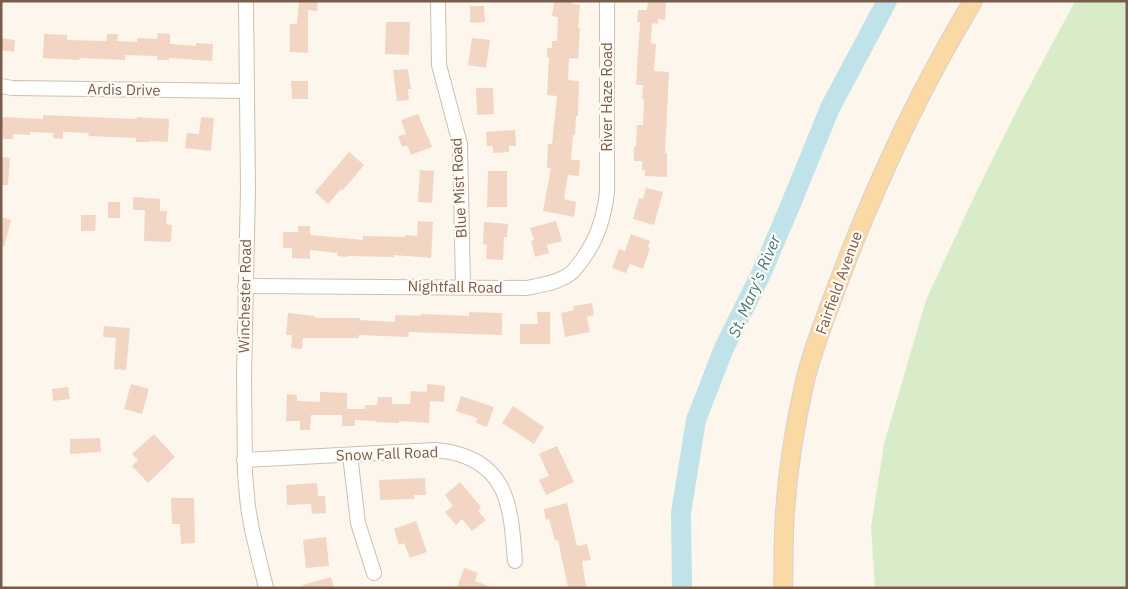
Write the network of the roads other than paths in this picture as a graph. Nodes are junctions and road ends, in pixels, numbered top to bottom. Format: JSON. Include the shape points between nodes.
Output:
{"nodes":[{"id":1,"x":246,"y":1,"type":"edge"},
{"id":2,"x":438,"y":1,"type":"edge"},
{"id":3,"x":607,"y":1,"type":"edge"},
{"id":4,"x":973,"y":1,"type":"edge"},
{"id":5,"x":1,"y":86,"type":"edge"},
{"id":6,"x":247,"y":91,"type":"junction"},
{"id":7,"x":607,"y":192,"type":"joint"},
{"id":8,"x":245,"y":286,"type":"junction"},
{"id":9,"x":463,"y":286,"type":"junction"},
{"id":10,"x":350,"y":456,"type":"junction"},
{"id":11,"x":244,"y":460,"type":"junction"},
{"id":12,"x":515,"y":561,"type":"dead end"},
{"id":13,"x":374,"y":573,"type":"dead end"},
{"id":14,"x":266,"y":588,"type":"edge"},
{"id":15,"x":783,"y":588,"type":"edge"}],
"edges":[{"from":1,"to":6,"type":"street","name":"Winchester Road"},
{"from":2,"to":9,"type":"street","name":"Blue Mist Road","via":[[438,65],[460,144]]},
{"from":3,"to":7,"type":"street","name":"River Haze Road"},
{"from":4,"to":15,"type":"main road","name":"Fairfield Avenue","via":[[917,103],[877,186],[823,325],[806,380],[793,444],[785,512]]},
{"from":5,"to":6,"type":"street","name":"Ardis Drive"},
{"from":6,"to":8,"type":"street","name":"Winchester Road"},
{"from":7,"to":9,"type":"street","name":"Nightfall Road","via":[[600,228],[586,255],[571,273],[551,283],[526,288]]},
{"from":8,"to":9,"type":"street","name":"Nightfall Road"},
{"from":8,"to":11,"type":"street","name":"Winchester Road"},
{"from":10,"to":11,"type":"street","name":"Snow Fall Road"},
{"from":10,"to":12,"type":"street","name":"Snow Fall Road","via":[[435,450],[456,453],[484,467],[497,479],[506,498],[512,522]]},
{"from":10,"to":13,"type":"street","via":[[358,524]]},
{"from":11,"to":14,"type":"street","name":"Winchester Road","via":[[248,507]]}]}
